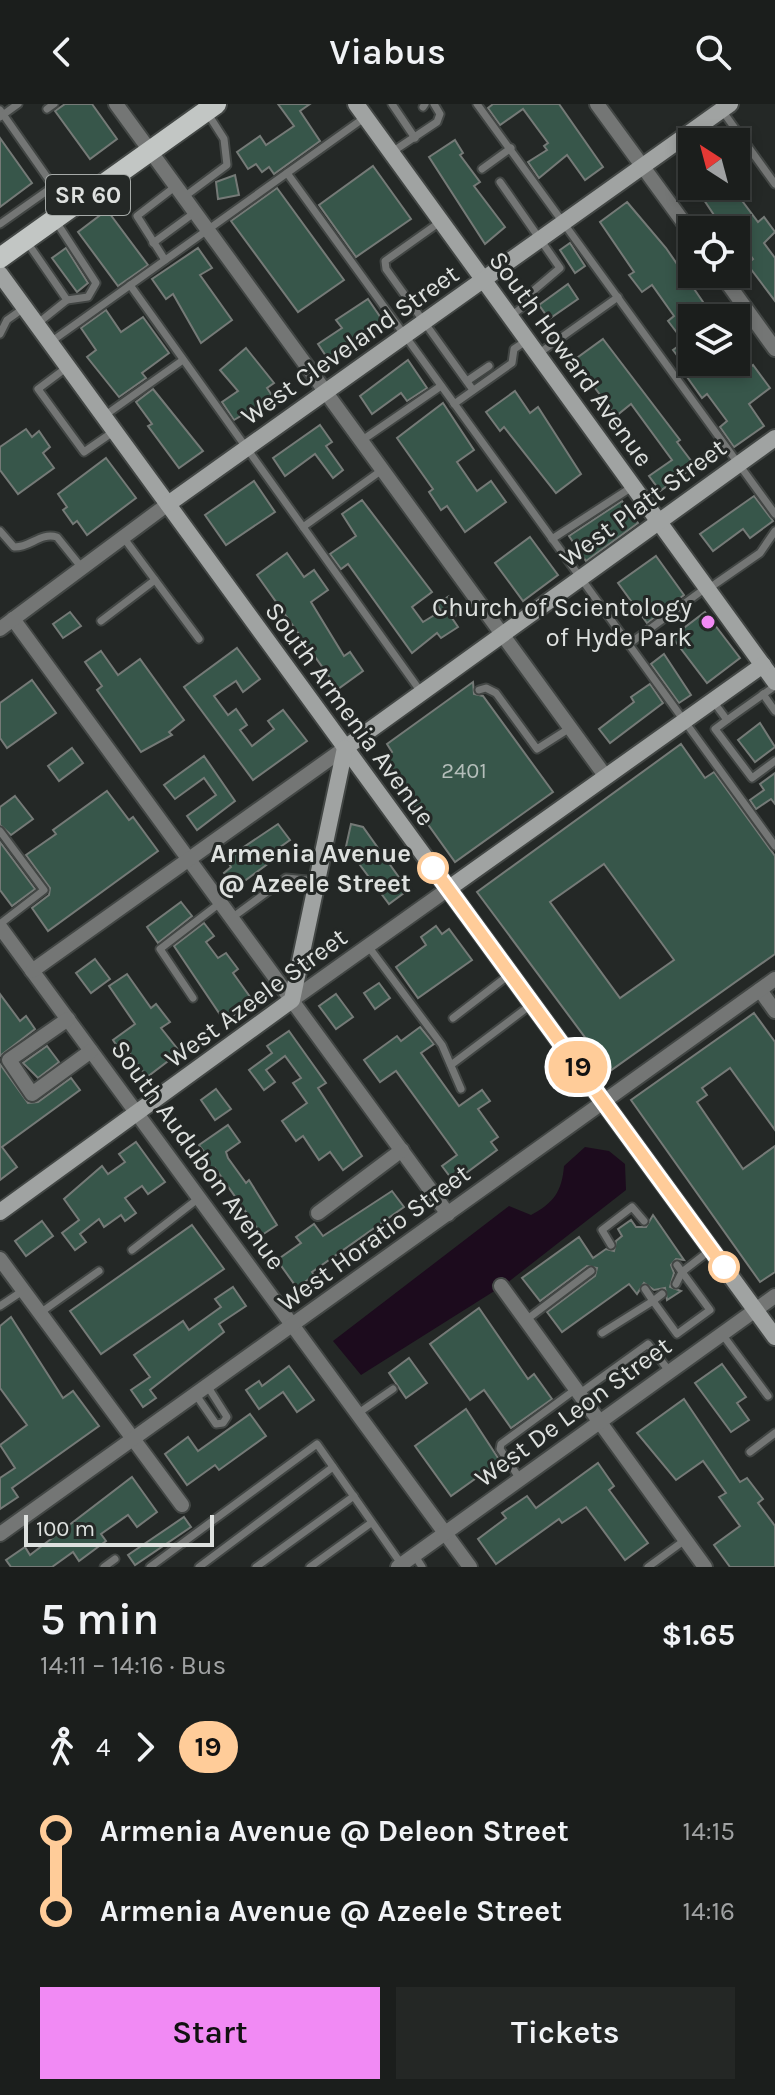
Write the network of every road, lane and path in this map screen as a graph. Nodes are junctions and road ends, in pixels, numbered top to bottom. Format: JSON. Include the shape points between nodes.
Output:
{"nodes":[{"id":1,"x":18,"y":104,"type":"edge"},
{"id":2,"x":54,"y":104,"type":"edge"},
{"id":3,"x":116,"y":104,"type":"edge"},
{"id":4,"x":434,"y":104,"type":"edge"},
{"id":5,"x":477,"y":104,"type":"edge"},
{"id":6,"x":597,"y":104,"type":"edge"},
{"id":7,"x":393,"y":105,"type":"edge"},
{"id":8,"x":723,"y":106,"type":"edge"},
{"id":9,"x":408,"y":107,"type":"dead end"},
{"id":10,"x":211,"y":108,"type":"edge"},
{"id":11,"x":47,"y":109,"type":"dead end"},
{"id":12,"x":361,"y":110,"type":"edge"},
{"id":13,"x":1,"y":114,"type":"edge"},
{"id":14,"x":401,"y":117,"type":"junction"},
{"id":15,"x":416,"y":118,"type":"dead end"},
{"id":16,"x":409,"y":129,"type":"junction"},
{"id":17,"x":415,"y":138,"type":"junction"},
{"id":18,"x":511,"y":148,"type":"junction"},
{"id":19,"x":150,"y":151,"type":"junction"},
{"id":20,"x":392,"y":152,"type":"junction"},
{"id":21,"x":643,"y":166,"type":"junction"},
{"id":22,"x":482,"y":169,"type":"dead end"},
{"id":23,"x":287,"y":173,"type":"junction"},
{"id":24,"x":500,"y":182,"type":"dead end"},
{"id":25,"x":775,"y":184,"type":"edge"},
{"id":26,"x":54,"y":186,"type":"junction"},
{"id":27,"x":180,"y":191,"type":"junction"},
{"id":28,"x":194,"y":213,"type":"junction"},
{"id":29,"x":62,"y":214,"type":"junction"},
{"id":30,"x":679,"y":216,"type":"edge"},
{"id":31,"x":442,"y":221,"type":"junction"},
{"id":32,"x":563,"y":222,"type":"junction"},
{"id":33,"x":0,"y":224,"type":"edge"},
{"id":34,"x":208,"y":230,"type":"junction"},
{"id":35,"x":26,"y":239,"type":"junction"},
{"id":36,"x":540,"y":239,"type":"junction"},
{"id":37,"x":153,"y":243,"type":"junction"},
{"id":38,"x":0,"y":258,"type":"edge"},
{"id":39,"x":165,"y":260,"type":"junction"},
{"id":40,"x":0,"y":274,"type":"edge"},
{"id":41,"x":484,"y":279,"type":"junction"},
{"id":42,"x":130,"y":285,"type":"junction"},
{"id":43,"x":731,"y":288,"type":"edge"},
{"id":44,"x":618,"y":297,"type":"junction"},
{"id":45,"x":67,"y":300,"type":"junction"},
{"id":46,"x":24,"y":308,"type":"junction"},
{"id":47,"x":511,"y":316,"type":"junction"},
{"id":48,"x":4,"y":319,"type":"edge"},
{"id":49,"x":425,"y":321,"type":"junction"},
{"id":50,"x":37,"y":324,"type":"junction"},
{"id":51,"x":0,"y":334,"type":"edge"},
{"id":52,"x":405,"y":336,"type":"junction"},
{"id":53,"x":50,"y":342,"type":"junction"},
{"id":54,"x":521,"y":344,"type":"junction"},
{"id":55,"x":775,"y":349,"type":"edge"},
{"id":56,"x":538,"y":354,"type":"junction"},
{"id":57,"x":505,"y":355,"type":"dead end"},
{"id":58,"x":183,"y":360,"type":"junction"},
{"id":59,"x":489,"y":366,"type":"dead end"},
{"id":60,"x":68,"y":367,"type":"junction"},
{"id":61,"x":467,"y":381,"type":"junction"},
{"id":62,"x":441,"y":386,"type":"junction"},
{"id":63,"x":473,"y":390,"type":"junction"},
{"id":64,"x":326,"y":392,"type":"junction"},
{"id":65,"x":454,"y":404,"type":"junction"},
{"id":66,"x":104,"y":416,"type":"junction"},
{"id":67,"x":115,"y":431,"type":"junction"},
{"id":68,"x":775,"y":438,"type":"edge"},
{"id":69,"x":361,"y":441,"type":"junction"},
{"id":70,"x":247,"y":448,"type":"junction"},
{"id":71,"x":738,"y":464,"type":"junction"},
{"id":72,"x":382,"y":470,"type":"junction"},
{"id":73,"x":633,"y":485,"type":"junction"},
{"id":74,"x":168,"y":504,"type":"junction"},
{"id":75,"x":775,"y":514,"type":"edge"},
{"id":76,"x":659,"y":521,"type":"junction"},
{"id":77,"x":303,"y":527,"type":"junction"},
{"id":78,"x":0,"y":531,"type":"edge"},
{"id":79,"x":775,"y":531,"type":"edge"},
{"id":80,"x":123,"y":537,"type":"junction"},
{"id":81,"x":552,"y":539,"type":"junction"},
{"id":82,"x":82,"y":568,"type":"junction"},
{"id":83,"x":581,"y":578,"type":"junction"},
{"id":84,"x":155,"y":580,"type":"junction"},
{"id":85,"x":707,"y":588,"type":"junction"},
{"id":86,"x":13,"y":619,"type":"junction"},
{"id":87,"x":101,"y":621,"type":"dead end"},
{"id":88,"x":0,"y":629,"type":"edge"},
{"id":89,"x":502,"y":634,"type":"junction"},
{"id":90,"x":199,"y":639,"type":"dead end"},
{"id":91,"x":629,"y":644,"type":"junction"},
{"id":92,"x":769,"y":661,"type":"edge"},
{"id":93,"x":771,"y":687,"type":"edge"},
{"id":94,"x":479,"y":690,"type":"dead end"},
{"id":95,"x":421,"y":692,"type":"junction"},
{"id":96,"x":713,"y":701,"type":"junction"},
{"id":97,"x":775,"y":711,"type":"edge"},
{"id":98,"x":727,"y":720,"type":"junction"},
{"id":99,"x":683,"y":722,"type":"junction"},
{"id":100,"x":570,"y":728,"type":"junction"},
{"id":101,"x":345,"y":748,"type":"junction"},
{"id":102,"x":775,"y":761,"type":"edge"},
{"id":103,"x":606,"y":777,"type":"junction"},
{"id":104,"x":0,"y":831,"type":"edge"},
{"id":105,"x":775,"y":846,"type":"edge"},
{"id":106,"x":190,"y":858,"type":"junction"},
{"id":107,"x":318,"y":881,"type":"junction"},
{"id":108,"x":448,"y":889,"type":"junction"},
{"id":109,"x":222,"y":902,"type":"junction"},
{"id":110,"x":233,"y":917,"type":"junction"},
{"id":111,"x":0,"y":926,"type":"edge"},
{"id":112,"x":368,"y":946,"type":"junction"},
{"id":113,"x":32,"y":971,"type":"junction"},
{"id":114,"x":510,"y":974,"type":"junction"},
{"id":115,"x":775,"y":979,"type":"edge"},
{"id":116,"x":760,"y":990,"type":"junction"},
{"id":117,"x":193,"y":998,"type":"dead end"},
{"id":118,"x":292,"y":1000,"type":"junction"},
{"id":119,"x":532,"y":1004,"type":"junction"},
{"id":120,"x":775,"y":1011,"type":"edge"},
{"id":121,"x":453,"y":1018,"type":"dead end"},
{"id":122,"x":68,"y":1019,"type":"junction"},
{"id":123,"x":91,"y":1051,"type":"junction"},
{"id":124,"x":451,"y":1065,"type":"junction"},
{"id":125,"x":461,"y":1089,"type":"dead end"},
{"id":126,"x":604,"y":1102,"type":"junction"},
{"id":127,"x":137,"y":1113,"type":"junction"},
{"id":128,"x":402,"y":1150,"type":"junction"},
{"id":129,"x":199,"y":1198,"type":"junction"},
{"id":130,"x":0,"y":1212,"type":"edge"},
{"id":131,"x":318,"y":1213,"type":"dead end"},
{"id":132,"x":448,"y":1214,"type":"junction"},
{"id":133,"x":644,"y":1221,"type":"dead end"},
{"id":134,"x":611,"y":1245,"type":"dead end"},
{"id":135,"x":711,"y":1249,"type":"junction"},
{"id":136,"x":132,"y":1250,"type":"dead end"},
{"id":137,"x":0,"y":1259,"type":"edge"},
{"id":138,"x":680,"y":1269,"type":"junction"},
{"id":139,"x":99,"y":1271,"type":"dead end"},
{"id":140,"x":591,"y":1271,"type":"dead end"},
{"id":141,"x":676,"y":1284,"type":"dead end"},
{"id":142,"x":501,"y":1286,"type":"dead end"},
{"id":143,"x":645,"y":1289,"type":"dead end"},
{"id":144,"x":24,"y":1290,"type":"junction"},
{"id":145,"x":662,"y":1294,"type":"dead end"},
{"id":146,"x":775,"y":1296,"type":"edge"},
{"id":147,"x":653,"y":1301,"type":"junction"},
{"id":148,"x":0,"y":1306,"type":"edge"},
{"id":149,"x":755,"y":1310,"type":"junction"},
{"id":150,"x":40,"y":1313,"type":"junction"},
{"id":151,"x":526,"y":1320,"type":"junction"},
{"id":152,"x":293,"y":1326,"type":"junction"},
{"id":153,"x":602,"y":1333,"type":"dead end"},
{"id":154,"x":722,"y":1334,"type":"junction"},
{"id":155,"x":775,"y":1337,"type":"edge"},
{"id":156,"x":670,"y":1372,"type":"junction"},
{"id":157,"x":393,"y":1389,"type":"dead end"},
{"id":158,"x":578,"y":1391,"type":"junction"},
{"id":159,"x":768,"y":1396,"type":"dead end"},
{"id":160,"x":357,"y":1414,"type":"junction"},
{"id":161,"x":600,"y":1422,"type":"junction"},
{"id":162,"x":775,"y":1433,"type":"edge"},
{"id":163,"x":134,"y":1440,"type":"junction"},
{"id":164,"x":750,"y":1452,"type":"dead end"},
{"id":165,"x":333,"y":1467,"type":"junction"},
{"id":166,"x":520,"y":1480,"type":"junction"},
{"id":167,"x":354,"y":1496,"type":"junction"},
{"id":168,"x":182,"y":1505,"type":"dead end"},
{"id":169,"x":371,"y":1523,"type":"junction"},
{"id":170,"x":0,"y":1534,"type":"edge"},
{"id":171,"x":445,"y":1534,"type":"junction"},
{"id":172,"x":685,"y":1540,"type":"junction"},
{"id":173,"x":115,"y":1559,"type":"dead end"},
{"id":174,"x":418,"y":1561,"type":"edge"},
{"id":175,"x":149,"y":1566,"type":"edge"},
{"id":176,"x":400,"y":1566,"type":"edge"},
{"id":177,"x":104,"y":1567,"type":"edge"},
{"id":178,"x":199,"y":1567,"type":"edge"},
{"id":179,"x":256,"y":1567,"type":"edge"},
{"id":180,"x":310,"y":1567,"type":"edge"},
{"id":181,"x":470,"y":1567,"type":"edge"},
{"id":182,"x":648,"y":1567,"type":"edge"},
{"id":183,"x":705,"y":1567,"type":"edge"}],
"edges":[{"from":1,"to":13,"type":"lane"},
{"from":2,"to":11,"type":"lane"},
{"from":3,"to":19,"type":"street"},
{"from":4,"to":17,"type":"lane","via":[[440,114],[437,122]]},
{"from":5,"to":18,"type":"lane"},
{"from":6,"to":21,"type":"street"},
{"from":7,"to":14,"type":"lane"},
{"from":8,"to":21,"type":"main road","name":"West Cleveland Street"},
{"from":8,"to":25,"type":"lane"},
{"from":9,"to":14,"type":"lane"},
{"from":10,"to":19,"type":"main road","number":"SR 60"},
{"from":10,"to":27,"type":"lane","via":[[224,139],[227,165]]},
{"from":12,"to":20,"type":"main road","name":"South Howard Avenue"},
{"from":12,"to":23,"type":"lane"},
{"from":13,"to":26,"type":"lane"},
{"from":14,"to":16,"type":"lane"},
{"from":15,"to":16,"type":"lane"},
{"from":16,"to":17,"type":"lane"},
{"from":17,"to":20,"type":"lane"},
{"from":18,"to":22,"type":"lane"},
{"from":18,"to":32,"type":"lane"},
{"from":19,"to":27,"type":"street"},
{"from":19,"to":29,"type":"main road","number":"SR 60"},
{"from":20,"to":31,"type":"main road","name":"South Howard Avenue"},
{"from":21,"to":30,"type":"street"},
{"from":21,"to":32,"type":"main road","name":"West Cleveland Street"},
{"from":23,"to":34,"type":"lane"},
{"from":23,"to":52,"type":"lane"},
{"from":24,"to":36,"type":"lane"},
{"from":26,"to":29,"type":"lane"},
{"from":26,"to":33,"type":"lane"},
{"from":27,"to":28,"type":"street"},
{"from":27,"to":37,"type":"lane","via":[[138,213]]},
{"from":28,"to":34,"type":"street"},
{"from":28,"to":37,"type":"lane"},
{"from":29,"to":35,"type":"main road","number":"SR 60"},
{"from":29,"to":45,"type":"lane","via":[[96,283],[88,297]]},
{"from":31,"to":41,"type":"main road","name":"South Howard Avenue"},
{"from":31,"to":49,"type":"lane","via":[[385,261]]},
{"from":32,"to":36,"type":"main road","name":"West Cleveland Street"},
{"from":32,"to":44,"type":"lane"},
{"from":34,"to":39,"type":"lane"},
{"from":34,"to":64,"type":"street"},
{"from":35,"to":38,"type":"main road","number":"SR 60"},
{"from":35,"to":45,"type":"lane"},
{"from":36,"to":41,"type":"main road","name":"West Cleveland Street"},
{"from":36,"to":47,"type":"lane","via":[[559,272]]},
{"from":37,"to":39,"type":"lane"},
{"from":39,"to":42,"type":"lane"},
{"from":40,"to":46,"type":"main road","name":"South Armenia Avenue"},
{"from":41,"to":47,"type":"main road","name":"South Howard Avenue"},
{"from":41,"to":49,"type":"main road","name":"West Cleveland Street"},
{"from":42,"to":53,"type":"lane"},
{"from":42,"to":58,"type":"lane"},
{"from":43,"to":55,"type":"street"},
{"from":44,"to":56,"type":"lane"},
{"from":44,"to":71,"type":"lane"},
{"from":45,"to":50,"type":"lane"},
{"from":46,"to":48,"type":"lane"},
{"from":46,"to":50,"type":"main road","name":"South Armenia Avenue"},
{"from":47,"to":54,"type":"main road","name":"South Howard Avenue"},
{"from":48,"to":51,"type":"lane"},
{"from":49,"to":52,"type":"main road","name":"West Cleveland Street"},
{"from":49,"to":61,"type":"lane"},
{"from":50,"to":53,"type":"main road","name":"South Armenia Avenue"},
{"from":52,"to":62,"type":"lane"},
{"from":52,"to":64,"type":"main road","name":"West Cleveland Street"},
{"from":53,"to":60,"type":"main road","name":"South Armenia Avenue"},
{"from":54,"to":56,"type":"main road","name":"South Howard Avenue"},
{"from":54,"to":57,"type":"lane"},
{"from":54,"to":63,"type":"lane","via":[[512,363]]},
{"from":56,"to":73,"type":"main road","name":"South Howard Avenue"},
{"from":58,"to":66,"type":"lane"},
{"from":58,"to":70,"type":"lane"},
{"from":59,"to":61,"type":"lane"},
{"from":60,"to":66,"type":"main road","name":"South Armenia Avenue"},
{"from":60,"to":67,"type":"lane","via":[[38,389],[84,452]]},
{"from":61,"to":63,"type":"lane"},
{"from":62,"to":65,"type":"lane"},
{"from":62,"to":69,"type":"lane"},
{"from":63,"to":65,"type":"lane"},
{"from":64,"to":69,"type":"street"},
{"from":64,"to":70,"type":"main road","name":"West Cleveland Street"},
{"from":65,"to":81,"type":"lane"},
{"from":66,"to":67,"type":"main road","name":"South Armenia Avenue"},
{"from":67,"to":74,"type":"main road","name":"South Armenia Avenue"},
{"from":68,"to":71,"type":"main road","name":"West Platt Street"},
{"from":69,"to":72,"type":"street"},
{"from":70,"to":74,"type":"main road","name":"West Cleveland Street"},
{"from":70,"to":77,"type":"lane"},
{"from":71,"to":75,"type":"lane"},
{"from":71,"to":76,"type":"main road","name":"West Platt Street"},
{"from":72,"to":77,"type":"lane"},
{"from":72,"to":89,"type":"street"},
{"from":73,"to":76,"type":"main road","name":"South Howard Avenue"},
{"from":73,"to":81,"type":"lane"},
{"from":74,"to":80,"type":"street","name":"West Cleveland Street"},
{"from":74,"to":101,"type":"main road","name":"South Armenia Avenue"},
{"from":76,"to":83,"type":"main road","name":"West Platt Street"},
{"from":76,"to":85,"type":"main road","name":"South Howard Avenue"},
{"from":77,"to":95,"type":"lane"},
{"from":78,"to":82,"type":"lane","via":[[14,547],[57,537]]},
{"from":79,"to":85,"type":"lane","via":[[760,553]]},
{"from":80,"to":82,"type":"street","name":"West Cleveland Street"},
{"from":80,"to":84,"type":"lane"},
{"from":81,"to":83,"type":"lane"},
{"from":82,"to":86,"type":"street","name":"West Cleveland Street"},
{"from":83,"to":89,"type":"main road","name":"West Platt Street"},
{"from":83,"to":91,"type":"lane"},
{"from":84,"to":87,"type":"lane"},
{"from":84,"to":90,"type":"lane"},
{"from":85,"to":91,"type":"lane"},
{"from":85,"to":92,"type":"main road","name":"South Howard Avenue"},
{"from":86,"to":88,"type":"street","name":"West Cleveland Street"},
{"from":86,"to":106,"type":"street"},
{"from":89,"to":95,"type":"main road","name":"West Platt Street"},
{"from":89,"to":100,"type":"street"},
{"from":91,"to":99,"type":"lane"},
{"from":92,"to":93,"type":"main road","name":"South Howard Avenue"},
{"from":92,"to":96,"type":"main road","name":"West Azeele Street"},
{"from":93,"to":97,"type":"lane"},
{"from":93,"to":98,"type":"lane"},
{"from":94,"to":100,"type":"lane","via":[[496,693],[537,749]]},
{"from":95,"to":101,"type":"main road","name":"West Platt Street"},
{"from":96,"to":98,"type":"lane"},
{"from":96,"to":99,"type":"main road","name":"West Azeele Street"},
{"from":98,"to":102,"type":"lane","via":[[715,729],[752,778]]},
{"from":99,"to":103,"type":"main road","name":"West Azeele Street"},
{"from":99,"to":105,"type":"lane"},
{"from":100,"to":103,"type":"street"},
{"from":101,"to":106,"type":"street","name":"West Platt Street"},
{"from":101,"to":107,"type":"main road"},
{"from":101,"to":108,"type":"main road","name":"South Armenia Avenue"},
{"from":103,"to":108,"type":"main road","name":"West Azeele Street"},
{"from":104,"to":111,"type":"lane","via":[[44,890]]},
{"from":106,"to":109,"type":"street"},
{"from":106,"to":113,"type":"street","name":"West Platt Street"},
{"from":107,"to":110,"type":"lane","via":[[286,878]]},
{"from":107,"to":118,"type":"main road"},
{"from":108,"to":112,"type":"street","name":"West Azeele Street"},
{"from":108,"to":114,"type":"main road","name":"South Armenia Avenue"},
{"from":109,"to":110,"type":"street"},
{"from":109,"to":117,"type":"lane","via":[[160,949]]},
{"from":110,"to":118,"type":"street"},
{"from":111,"to":113,"type":"street","name":"South Audubon Avenue"},
{"from":112,"to":118,"type":"street","name":"West Azeele Street"},
{"from":112,"to":124,"type":"lane","via":[[442,1045]]},
{"from":113,"to":122,"type":"street","name":"South Audubon Avenue"},
{"from":114,"to":119,"type":"main road","name":"South Armenia Avenue"},
{"from":114,"to":121,"type":"lane"},
{"from":115,"to":116,"type":"street","name":"West Horatio Street"},
{"from":116,"to":120,"type":"street"},
{"from":116,"to":126,"type":"street","name":"West Horatio Street"},
{"from":118,"to":127,"type":"main road","name":"West Azeele Street"},
{"from":118,"to":128,"type":"street"},
{"from":119,"to":124,"type":"lane"},
{"from":119,"to":126,"type":"main road","name":"South Armenia Avenue"},
{"from":122,"to":123,"type":"street","name":"South Audubon Avenue"},
{"from":122,"to":123,"type":"street","via":[[9,1060],[32,1094]]},
{"from":123,"to":127,"type":"street","name":"South Audubon Avenue"},
{"from":124,"to":125,"type":"lane"},
{"from":126,"to":132,"type":"street","name":"West Horatio Street"},
{"from":126,"to":135,"type":"main road","name":"South Armenia Avenue"},
{"from":127,"to":129,"type":"street","name":"South Audubon Avenue"},
{"from":127,"to":130,"type":"main road","name":"West Azeele Street"},
{"from":128,"to":131,"type":"street"},
{"from":128,"to":132,"type":"street"},
{"from":129,"to":136,"type":"lane"},
{"from":129,"to":152,"type":"street","name":"South Audubon Avenue"},
{"from":132,"to":152,"type":"street","name":"West Horatio Street"},
{"from":133,"to":134,"type":"lane","via":[[632,1207],[602,1230]]},
{"from":135,"to":138,"type":"lane"},
{"from":135,"to":149,"type":"main road","name":"South Armenia Avenue"},
{"from":137,"to":144,"type":"street"},
{"from":138,"to":141,"type":"lane"},
{"from":138,"to":147,"type":"lane","via":[[710,1310],[677,1334]]},
{"from":139,"to":150,"type":"lane"},
{"from":140,"to":151,"type":"lane"},
{"from":142,"to":151,"type":"street"},
{"from":143,"to":147,"type":"lane"},
{"from":144,"to":148,"type":"lane"},
{"from":144,"to":150,"type":"street"},
{"from":145,"to":147,"type":"lane"},
{"from":146,"to":149,"type":"street","name":"West De Leon Street"},
{"from":147,"to":153,"type":"lane"},
{"from":149,"to":154,"type":"street","name":"West De Leon Street"},
{"from":149,"to":155,"type":"main road","name":"South Armenia Avenue"},
{"from":150,"to":163,"type":"street"},
{"from":151,"to":158,"type":"street"},
{"from":152,"to":160,"type":"street","name":"South Audubon Avenue"},
{"from":152,"to":163,"type":"street","name":"West Horatio Street"},
{"from":154,"to":156,"type":"street","name":"West De Leon Street"},
{"from":154,"to":159,"type":"lane"},
{"from":156,"to":158,"type":"lane","via":[[648,1344]]},
{"from":156,"to":161,"type":"street","name":"West De Leon Street"},
{"from":157,"to":160,"type":"lane"},
{"from":158,"to":161,"type":"street"},
{"from":158,"to":166,"type":"lane","via":[[501,1444]]},
{"from":160,"to":171,"type":"street","name":"South Audubon Avenue"},
{"from":161,"to":166,"type":"street","name":"West De Leon Street"},
{"from":161,"to":172,"type":"street"},
{"from":162,"to":164,"type":"lane"},
{"from":163,"to":168,"type":"street"},
{"from":163,"to":170,"type":"street","name":"West Horatio Street"},
{"from":165,"to":167,"type":"lane"},
{"from":165,"to":175,"type":"lane","via":[[317,1444]]},
{"from":165,"to":178,"type":"lane"},
{"from":166,"to":171,"type":"street","name":"West De Leon Street"},
{"from":167,"to":169,"type":"lane"},
{"from":167,"to":179,"type":"lane"},
{"from":169,"to":176,"type":"lane"},
{"from":169,"to":180,"type":"lane"},
{"from":171,"to":174,"type":"street","name":"West De Leon Street"},
{"from":171,"to":181,"type":"street","name":"South Audubon Avenue"},
{"from":172,"to":182,"type":"lane"},
{"from":172,"to":183,"type":"street"},
{"from":173,"to":177,"type":"lane"},
{"from":174,"to":176,"type":"street","name":"West De Leon Street"}]}
